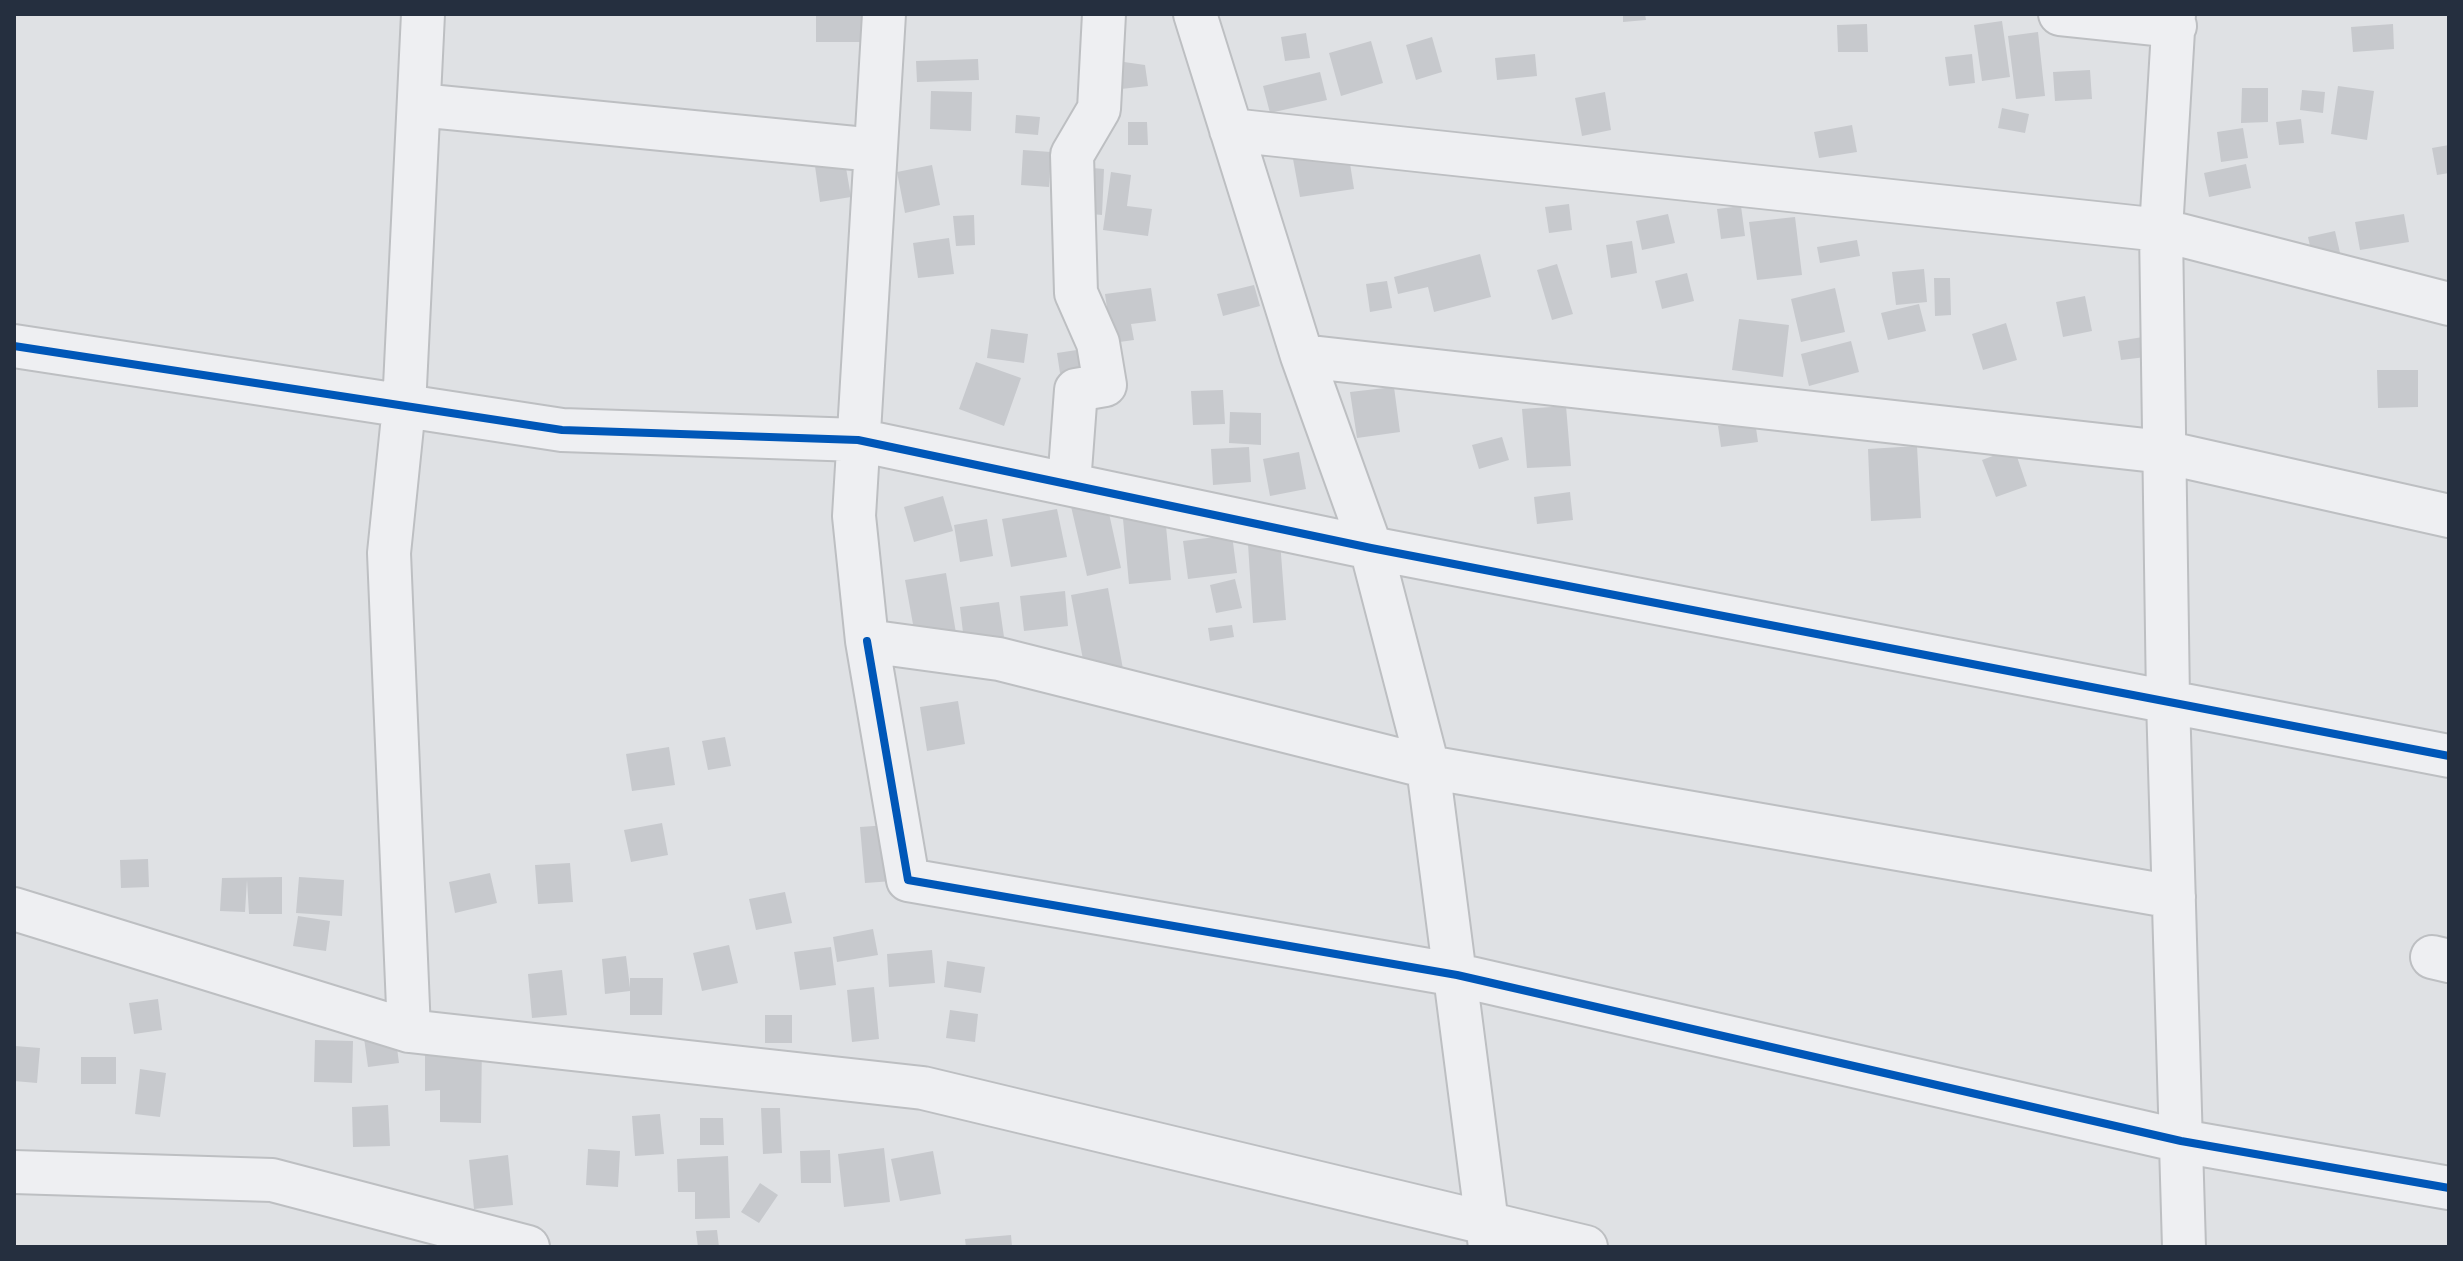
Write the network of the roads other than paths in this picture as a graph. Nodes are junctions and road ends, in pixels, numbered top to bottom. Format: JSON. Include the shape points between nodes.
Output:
{"nodes":[{"id":1,"x":423,"y":14,"type":"edge"},
{"id":2,"x":884,"y":14,"type":"edge"},
{"id":3,"x":1104,"y":14,"type":"edge"},
{"id":4,"x":1195,"y":14,"type":"edge"},
{"id":5,"x":2060,"y":14,"type":"edge"},
{"id":6,"x":2174,"y":20,"type":"edge"},
{"id":7,"x":419,"y":105,"type":"junction"},
{"id":8,"x":1231,"y":130,"type":"junction"},
{"id":9,"x":875,"y":150,"type":"junction"},
{"id":10,"x":2161,"y":230,"type":"junction"},
{"id":11,"x":2449,"y":304,"type":"edge"},
{"id":12,"x":14,"y":346,"type":"edge"},
{"id":13,"x":1302,"y":356,"type":"junction"},
{"id":14,"x":404,"y":407,"type":"junction"},
{"id":15,"x":858,"y":440,"type":"junction"},
{"id":16,"x":2164,"y":452,"type":"junction"},
{"id":17,"x":1069,"y":484,"type":"junction"},
{"id":18,"x":2449,"y":516,"type":"edge"},
{"id":19,"x":1371,"y":548,"type":"junction"},
{"id":20,"x":867,"y":641,"type":"junction"},
{"id":21,"x":2168,"y":700,"type":"junction"},
{"id":22,"x":2449,"y":756,"type":"edge"},
{"id":23,"x":1428,"y":767,"type":"junction"},
{"id":24,"x":2174,"y":897,"type":"junction"},
{"id":25,"x":14,"y":909,"type":"edge"},
{"id":26,"x":1457,"y":975,"type":"junction"},
{"id":27,"x":409,"y":1031,"type":"junction"},
{"id":28,"x":2181,"y":1141,"type":"junction"},
{"id":29,"x":14,"y":1172,"type":"edge"},
{"id":30,"x":2449,"y":1188,"type":"edge"},
{"id":31,"x":1490,"y":1237,"type":"edge"},
{"id":32,"x":528,"y":1247,"type":"edge"},
{"id":33,"x":1586,"y":1247,"type":"edge"},
{"id":34,"x":2184,"y":1247,"type":"edge"}],
"edges":[{"from":1,"to":7,"type":"street"},
{"from":2,"to":9,"type":"street"},
{"from":3,"to":17,"type":"street","via":[[1099,109],[1072,155],[1076,293],[1098,343],[1105,385],[1076,390]]},
{"from":4,"to":8,"type":"street"},
{"from":5,"to":6,"type":"street"},
{"from":6,"to":10,"type":"street"},
{"from":7,"to":9,"type":"street"},
{"from":7,"to":14,"type":"street"},
{"from":8,"to":10,"type":"street"},
{"from":8,"to":13,"type":"street"},
{"from":9,"to":15,"type":"street"},
{"from":10,"to":11,"type":"street"},
{"from":10,"to":16,"type":"street"},
{"from":12,"to":14,"type":"street"},
{"from":13,"to":16,"type":"street"},
{"from":13,"to":19,"type":"street"},
{"from":14,"to":15,"type":"street","via":[[562,430]]},
{"from":14,"to":27,"type":"street","via":[[389,553]]},
{"from":15,"to":17,"type":"street"},
{"from":15,"to":20,"type":"street","via":[[854,516]]},
{"from":16,"to":18,"type":"street"},
{"from":16,"to":21,"type":"street"},
{"from":17,"to":19,"type":"street"},
{"from":19,"to":21,"type":"street"},
{"from":19,"to":23,"type":"street"},
{"from":20,"to":23,"type":"street","via":[[999,659]]},
{"from":20,"to":26,"type":"street","via":[[908,880]]},
{"from":21,"to":22,"type":"street"},
{"from":21,"to":24,"type":"street"},
{"from":23,"to":24,"type":"street"},
{"from":23,"to":26,"type":"street"},
{"from":24,"to":28,"type":"street"},
{"from":25,"to":27,"type":"street"},
{"from":26,"to":28,"type":"street"},
{"from":26,"to":31,"type":"street"},
{"from":27,"to":31,"type":"street","via":[[923,1088]]},
{"from":28,"to":30,"type":"street"},
{"from":28,"to":34,"type":"street"},
{"from":29,"to":32,"type":"street","via":[[272,1180]]},
{"from":31,"to":33,"type":"street"}]}
